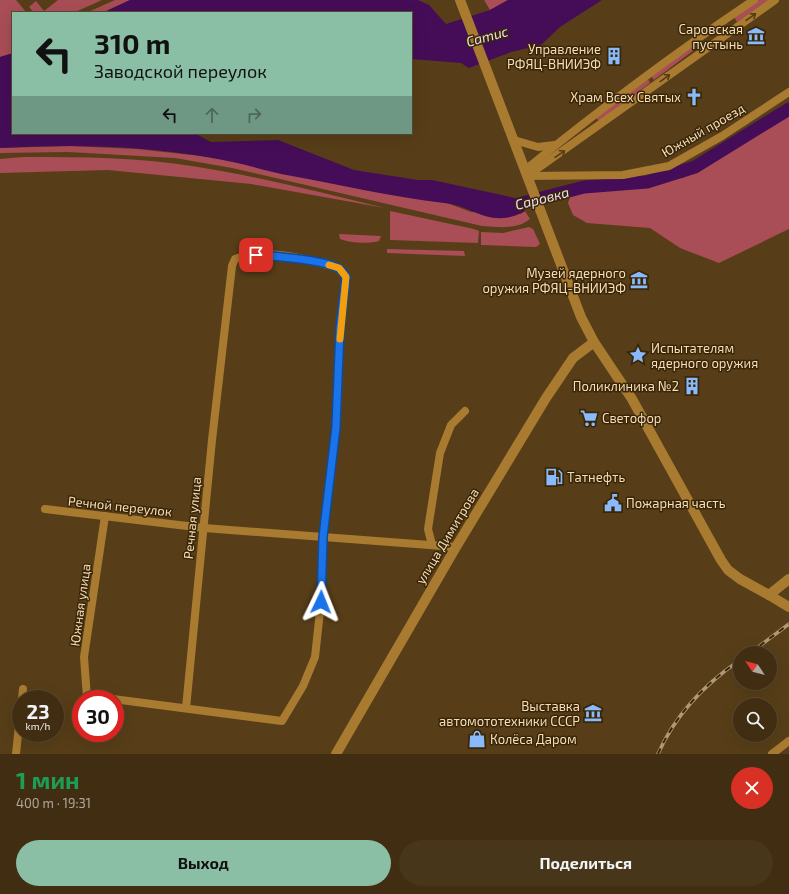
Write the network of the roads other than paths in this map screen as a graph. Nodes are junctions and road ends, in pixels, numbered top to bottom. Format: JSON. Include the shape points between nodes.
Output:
{"nodes":[{"id":1,"x":460,"y":0,"type":"edge"},
{"id":2,"x":754,"y":0,"type":"edge"},
{"id":3,"x":775,"y":0,"type":"edge"},
{"id":4,"x":789,"y":92,"type":"edge"},
{"id":5,"x":514,"y":140,"type":"junction"},
{"id":6,"x":555,"y":145,"type":"junction"},
{"id":7,"x":528,"y":177,"type":"junction"},
{"id":8,"x":594,"y":342,"type":"junction"},
{"id":9,"x":465,"y":411,"type":"dead end"},
{"id":10,"x":45,"y":510,"type":"dead end"},
{"id":11,"x":105,"y":516,"type":"junction"},
{"id":12,"x":204,"y":528,"type":"junction"},
{"id":13,"x":323,"y":537,"type":"junction"},
{"id":14,"x":432,"y":545,"type":"junction"},
{"id":15,"x":456,"y":547,"type":"junction"},
{"id":16,"x":789,"y":579,"type":"edge"},
{"id":17,"x":770,"y":595,"type":"junction"},
{"id":18,"x":789,"y":607,"type":"edge"},
{"id":19,"x":86,"y":690,"type":"edge"},
{"id":20,"x":124,"y":700,"type":"edge"},
{"id":21,"x":186,"y":708,"type":"junction"},
{"id":22,"x":789,"y":741,"type":"edge"},
{"id":23,"x":17,"y":742,"type":"edge"},
{"id":24,"x":16,"y":754,"type":"edge"},
{"id":25,"x":336,"y":754,"type":"edge"},
{"id":26,"x":772,"y":754,"type":"edge"}],
"edges":[{"from":1,"to":5,"type":"main road"},
{"from":2,"to":6,"type":"street"},
{"from":7,"to":3,"type":"street","one_way":true},
{"from":4,"to":7,"type":"street","name":"Южный проезд","via":[[722,136],[669,166],[623,175]]},
{"from":5,"to":6,"type":"street","via":[[538,147]]},
{"from":5,"to":7,"type":"main road"},
{"from":6,"to":7,"type":"street"},
{"from":7,"to":8,"type":"main road","via":[[581,317]]},
{"from":8,"to":15,"type":"main road","name":"улица Димитрова","via":[[573,358],[546,398]]},
{"from":8,"to":17,"type":"main road","via":[[632,399],[721,560],[728,570],[740,579]]},
{"from":9,"to":14,"type":"street","via":[[451,425],[440,453],[428,529]]},
{"from":10,"to":11,"type":"street","name":"Речной переулок"},
{"from":11,"to":12,"type":"street","name":"Речной переулок"},
{"from":11,"to":19,"type":"street","name":"Южная улица","via":[[84,658]]},
{"from":12,"to":13,"type":"street","name":"Речной переулок"},
{"from":12,"to":13,"type":"street","name":"Речная улица","via":[[232,266],[235,259],[244,256],[274,256],[339,268],[346,277],[340,328],[336,427]]},
{"from":12,"to":21,"type":"street","name":"Речная улица"},
{"from":13,"to":14,"type":"street","name":"Речной переулок"},
{"from":13,"to":21,"type":"street","via":[[321,602],[315,658],[303,686],[282,721]]},
{"from":14,"to":15,"type":"street","name":"Речной переулок"},
{"from":15,"to":25,"type":"main road","name":"улица Димитрова"},
{"from":16,"to":17,"type":"main road"},
{"from":17,"to":18,"type":"main road"},
{"from":20,"to":21,"type":"street"},
{"from":22,"to":26,"type":"street"},
{"from":23,"to":24,"type":"street"}]}
